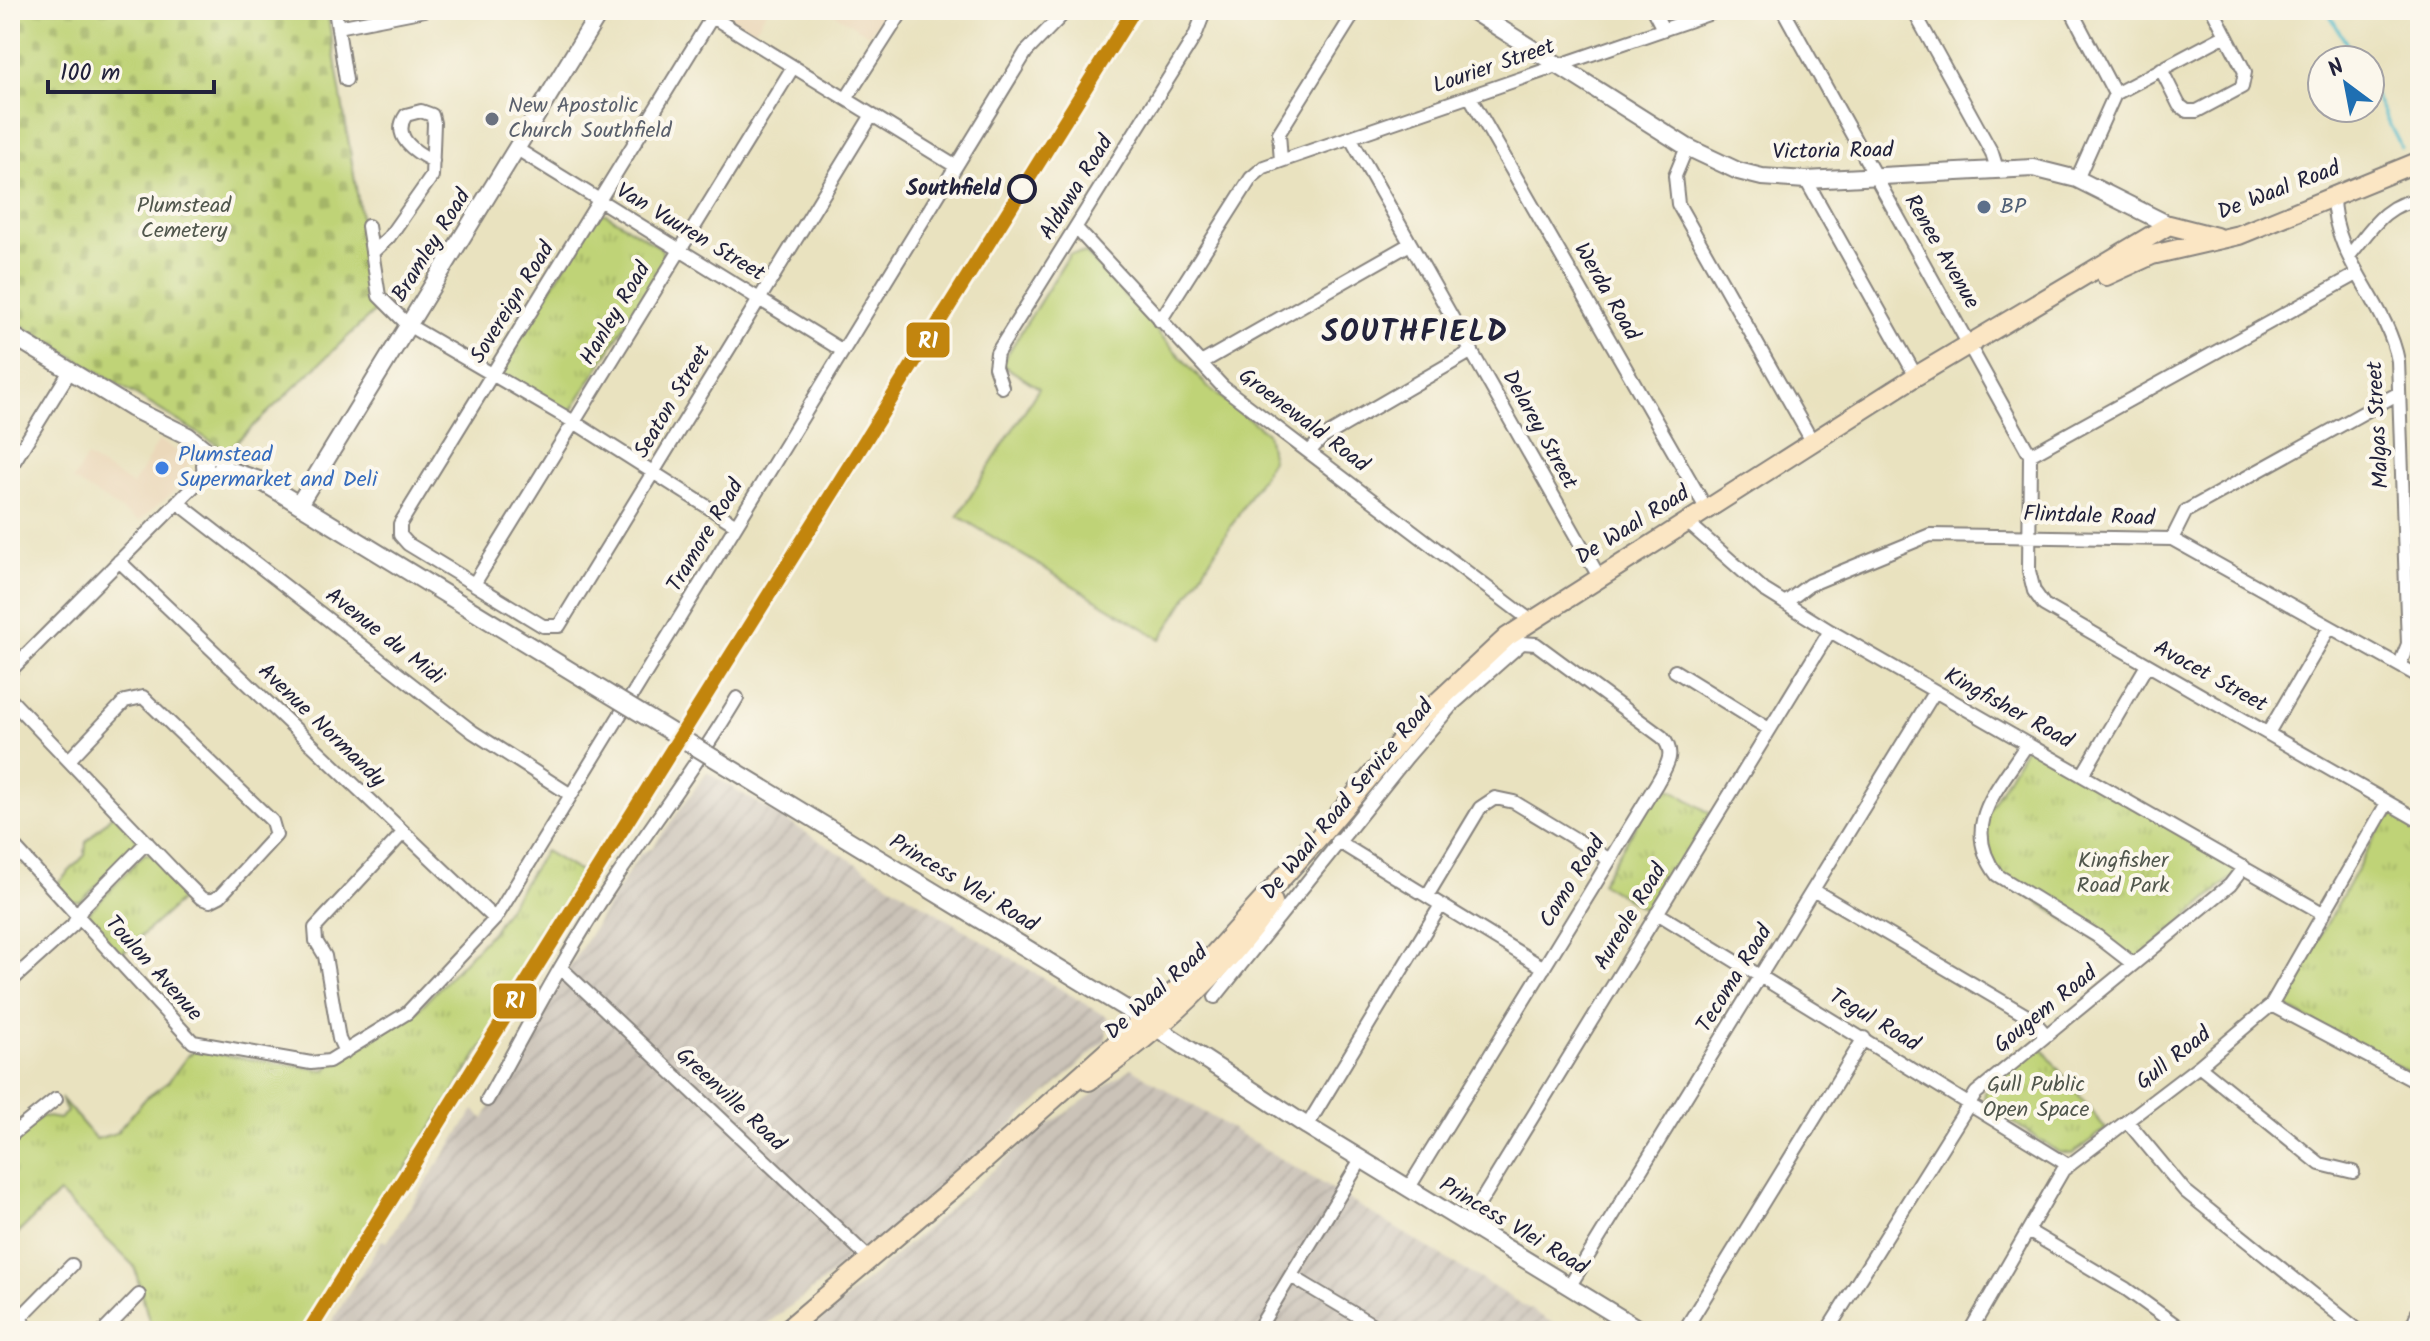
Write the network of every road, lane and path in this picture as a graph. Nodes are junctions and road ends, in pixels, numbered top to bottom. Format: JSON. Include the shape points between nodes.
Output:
{"nodes":[{"id":1,"x":335,"y":10,"type":"edge"},
{"id":2,"x":425,"y":10,"type":"edge"},
{"id":3,"x":600,"y":10,"type":"edge"},
{"id":4,"x":701,"y":10,"type":"edge"},
{"id":5,"x":903,"y":10,"type":"edge"},
{"id":6,"x":1067,"y":10,"type":"edge"},
{"id":7,"x":1205,"y":10,"type":"edge"},
{"id":8,"x":1356,"y":10,"type":"edge"},
{"id":9,"x":1471,"y":10,"type":"edge"},
{"id":10,"x":1653,"y":10,"type":"edge"},
{"id":11,"x":1720,"y":10,"type":"edge"},
{"id":12,"x":1783,"y":10,"type":"edge"},
{"id":13,"x":1913,"y":10,"type":"edge"},
{"id":14,"x":2071,"y":10,"type":"edge"},
{"id":15,"x":2213,"y":10,"type":"edge"},
{"id":16,"x":712,"y":17,"type":"junction"},
{"id":17,"x":338,"y":27,"type":"junction"},
{"id":18,"x":1663,"y":29,"type":"junction"},
{"id":19,"x":2226,"y":35,"type":"junction"},
{"id":20,"x":1557,"y":66,"type":"junction"},
{"id":21,"x":793,"y":67,"type":"junction"},
{"id":22,"x":2161,"y":69,"type":"junction"},
{"id":23,"x":346,"y":80,"type":"dead end"},
{"id":24,"x":2115,"y":94,"type":"junction"},
{"id":25,"x":1470,"y":97,"type":"junction"},
{"id":26,"x":846,"y":99,"type":"junction"},
{"id":27,"x":872,"y":115,"type":"junction"},
{"id":28,"x":1350,"y":137,"type":"junction"},
{"id":29,"x":1687,"y":147,"type":"junction"},
{"id":30,"x":517,"y":149,"type":"junction"},
{"id":31,"x":433,"y":161,"type":"dead end"},
{"id":32,"x":1281,"y":161,"type":"junction"},
{"id":33,"x":2420,"y":161,"type":"edge"},
{"id":34,"x":955,"y":166,"type":"junction"},
{"id":35,"x":1997,"y":169,"type":"junction"},
{"id":36,"x":1876,"y":176,"type":"junction"},
{"id":37,"x":2077,"y":179,"type":"junction"},
{"id":38,"x":1806,"y":180,"type":"junction"},
{"id":39,"x":2333,"y":196,"type":"junction"},
{"id":40,"x":2420,"y":200,"type":"edge"},
{"id":41,"x":599,"y":201,"type":"junction"},
{"id":42,"x":2169,"y":225,"type":"junction"},
{"id":43,"x":368,"y":226,"type":"dead end"},
{"id":44,"x":1076,"y":228,"type":"junction"},
{"id":45,"x":2228,"y":238,"type":"junction"},
{"id":46,"x":1410,"y":244,"type":"junction"},
{"id":47,"x":679,"y":250,"type":"junction"},
{"id":48,"x":372,"y":253,"type":"junction"},
{"id":49,"x":2160,"y":253,"type":"junction"},
{"id":50,"x":2349,"y":256,"type":"junction"},
{"id":51,"x":2357,"y":274,"type":"junction"},
{"id":52,"x":760,"y":298,"type":"junction"},
{"id":53,"x":2021,"y":316,"type":"junction"},
{"id":54,"x":1160,"y":321,"type":"junction"},
{"id":55,"x":408,"y":325,"type":"junction"},
{"id":56,"x":10,"y":334,"type":"edge"},
{"id":57,"x":1971,"y":345,"type":"junction"},
{"id":58,"x":843,"y":351,"type":"junction"},
{"id":59,"x":1472,"y":351,"type":"junction"},
{"id":60,"x":1201,"y":363,"type":"junction"},
{"id":61,"x":70,"y":371,"type":"junction"},
{"id":62,"x":492,"y":375,"type":"junction"},
{"id":63,"x":1916,"y":376,"type":"junction"},
{"id":64,"x":1002,"y":387,"type":"dead end"},
{"id":65,"x":2399,"y":393,"type":"junction"},
{"id":66,"x":574,"y":422,"type":"junction"},
{"id":67,"x":1812,"y":441,"type":"junction"},
{"id":68,"x":1309,"y":452,"type":"junction"},
{"id":69,"x":2030,"y":455,"type":"junction"},
{"id":70,"x":213,"y":465,"type":"junction"},
{"id":71,"x":10,"y":468,"type":"edge"},
{"id":72,"x":653,"y":473,"type":"junction"},
{"id":73,"x":177,"y":502,"type":"junction"},
{"id":74,"x":299,"y":504,"type":"junction"},
{"id":75,"x":1706,"y":508,"type":"junction"},
{"id":76,"x":1686,"y":521,"type":"junction"},
{"id":77,"x":736,"y":525,"type":"junction"},
{"id":78,"x":2031,"y":534,"type":"junction"},
{"id":79,"x":2172,"y":539,"type":"junction"},
{"id":80,"x":119,"y":561,"type":"junction"},
{"id":81,"x":1598,"y":575,"type":"junction"},
{"id":82,"x":474,"y":584,"type":"junction"},
{"id":83,"x":1785,"y":603,"type":"junction"},
{"id":84,"x":1530,"y":620,"type":"junction"},
{"id":85,"x":2330,"y":627,"type":"junction"},
{"id":86,"x":1830,"y":631,"type":"junction"},
{"id":87,"x":1526,"y":641,"type":"joint"},
{"id":88,"x":2400,"y":664,"type":"junction"},
{"id":89,"x":2147,"y":665,"type":"junction"},
{"id":90,"x":10,"y":671,"type":"edge"},
{"id":91,"x":1675,"y":671,"type":"dead end"},
{"id":92,"x":2420,"y":677,"type":"edge"},
{"id":93,"x":1935,"y":691,"type":"junction"},
{"id":94,"x":737,"y":698,"type":"dead end"},
{"id":95,"x":10,"y":699,"type":"edge"},
{"id":96,"x":1769,"y":729,"type":"junction"},
{"id":97,"x":2268,"y":733,"type":"junction"},
{"id":98,"x":2027,"y":744,"type":"junction"},
{"id":99,"x":69,"y":760,"type":"junction"},
{"id":100,"x":2083,"y":774,"type":"junction"},
{"id":101,"x":571,"y":795,"type":"junction"},
{"id":102,"x":2387,"y":803,"type":"junction"},
{"id":103,"x":2420,"y":821,"type":"edge"},
{"id":104,"x":403,"y":833,"type":"junction"},
{"id":105,"x":1328,"y":838,"type":"junction"},
{"id":106,"x":10,"y":842,"type":"edge"},
{"id":107,"x":147,"y":842,"type":"junction"},
{"id":108,"x":1610,"y":860,"type":"junction"},
{"id":109,"x":2244,"y":867,"type":"junction"},
{"id":110,"x":1813,"y":890,"type":"junction"},
{"id":111,"x":1427,"y":896,"type":"junction"},
{"id":112,"x":1441,"y":905,"type":"junction"},
{"id":113,"x":1657,"y":913,"type":"junction"},
{"id":114,"x":2324,"y":914,"type":"junction"},
{"id":115,"x":78,"y":916,"type":"junction"},
{"id":116,"x":495,"y":919,"type":"junction"},
{"id":117,"x":2133,"y":964,"type":"junction"},
{"id":118,"x":1544,"y":968,"type":"junction"},
{"id":119,"x":562,"y":969,"type":"junction"},
{"id":120,"x":1760,"y":976,"type":"junction"},
{"id":121,"x":10,"y":982,"type":"edge"},
{"id":122,"x":1215,"y":997,"type":"dead end"},
{"id":123,"x":2271,"y":1005,"type":"junction"},
{"id":124,"x":1150,"y":1024,"type":"junction"},
{"id":125,"x":2046,"y":1035,"type":"junction"},
{"id":126,"x":1864,"y":1038,"type":"junction"},
{"id":127,"x":345,"y":1052,"type":"junction"},
{"id":128,"x":2199,"y":1066,"type":"junction"},
{"id":129,"x":2420,"y":1084,"type":"edge"},
{"id":130,"x":56,"y":1099,"type":"dead end"},
{"id":131,"x":487,"y":1100,"type":"dead end"},
{"id":132,"x":1968,"y":1101,"type":"junction"},
{"id":133,"x":2127,"y":1121,"type":"junction"},
{"id":134,"x":1307,"y":1126,"type":"junction"},
{"id":135,"x":10,"y":1136,"type":"edge"},
{"id":136,"x":1361,"y":1160,"type":"junction"},
{"id":137,"x":2068,"y":1165,"type":"junction"},
{"id":138,"x":2353,"y":1172,"type":"dead end"},
{"id":139,"x":1408,"y":1189,"type":"junction"},
{"id":140,"x":1467,"y":1224,"type":"junction"},
{"id":141,"x":2030,"y":1232,"type":"junction"},
{"id":142,"x":871,"y":1260,"type":"junction"},
{"id":143,"x":72,"y":1265,"type":"dead end"},
{"id":144,"x":1291,"y":1276,"type":"junction"},
{"id":145,"x":1569,"y":1287,"type":"junction"},
{"id":146,"x":139,"y":1295,"type":"dead end"},
{"id":147,"x":2420,"y":1307,"type":"edge"},
{"id":148,"x":15,"y":1323,"type":"edge"},
{"id":149,"x":31,"y":1331,"type":"edge"},
{"id":150,"x":104,"y":1331,"type":"edge"},
{"id":151,"x":785,"y":1331,"type":"edge"},
{"id":152,"x":1257,"y":1331,"type":"edge"},
{"id":153,"x":1383,"y":1331,"type":"edge"},
{"id":154,"x":1642,"y":1331,"type":"edge"},
{"id":155,"x":1684,"y":1331,"type":"edge"},
{"id":156,"x":1827,"y":1331,"type":"edge"},
{"id":157,"x":1970,"y":1331,"type":"edge"},
{"id":158,"x":2184,"y":1331,"type":"edge"},
{"id":159,"x":2359,"y":1331,"type":"edge"},
{"id":160,"x":2410,"y":1331,"type":"edge"}],
"edges":[{"from":1,"to":17,"type":"street"},
{"from":2,"to":17,"type":"street"},
{"from":3,"to":30,"type":"street","name":"Bramley Road"},
{"from":4,"to":16,"type":"street"},
{"from":5,"to":26,"type":"street"},
{"from":6,"to":34,"type":"street","name":"Tramore Road","via":[[1026,52]]},
{"from":7,"to":44,"type":"street","name":"Alduwa Road","via":[[1195,36]]},
{"from":8,"to":32,"type":"street","via":[[1279,133]]},
{"from":9,"to":20,"type":"street","name":"Victoria Road"},
{"from":10,"to":18,"type":"street"},
{"from":11,"to":18,"type":"street","name":"Lourier Street"},
{"from":12,"to":36,"type":"street","name":"Renee Avenue"},
{"from":13,"to":35,"type":"street"},
{"from":14,"to":24,"type":"street"},
{"from":15,"to":19,"type":"street"},
{"from":16,"to":21,"type":"street"},
{"from":16,"to":41,"type":"street","name":"Sovereign Road"},
{"from":17,"to":23,"type":"street"},
{"from":18,"to":20,"type":"street","name":"Lourier Street"},
{"from":19,"to":22,"type":"street"},
{"from":19,"to":22,"type":"street","via":[[2245,72],[2238,90],[2187,111]]},
{"from":20,"to":25,"type":"street","name":"Lourier Street"},
{"from":20,"to":29,"type":"street","name":"Victoria Road"},
{"from":21,"to":26,"type":"street"},
{"from":21,"to":47,"type":"street","name":"Hanley Road"},
{"from":22,"to":24,"type":"street"},
{"from":24,"to":37,"type":"street"},
{"from":25,"to":28,"type":"street","name":"Lourier Street"},
{"from":25,"to":75,"type":"street","name":"Werda Road"},
{"from":26,"to":27,"type":"street"},
{"from":27,"to":34,"type":"street"},
{"from":27,"to":52,"type":"street","name":"Seaton Street"},
{"from":28,"to":32,"type":"street","name":"Lourier Street"},
{"from":28,"to":46,"type":"street","name":"Delarey Street"},
{"from":29,"to":38,"type":"street","name":"Victoria Road","via":[[1738,171]]},
{"from":29,"to":67,"type":"street","via":[[1675,176],[1678,204]]},
{"from":30,"to":41,"type":"street","name":"Van Vuuren Street"},
{"from":30,"to":55,"type":"street","name":"Bramley Road"},
{"from":31,"to":48,"type":"street","via":[[432,176]]},
{"from":32,"to":54,"type":"street","name":"Lourier Street","via":[[1251,178]]},
{"from":33,"to":39,"type":"main road","name":"De Waal Road"},
{"from":34,"to":58,"type":"street","name":"Tramore Road"},
{"from":35,"to":36,"type":"street","name":"Victoria Road"},
{"from":35,"to":37,"type":"street","name":"Victoria Road","via":[[2033,168]]},
{"from":36,"to":38,"type":"street","name":"Victoria Road"},
{"from":36,"to":57,"type":"street","name":"Renee Avenue"},
{"from":37,"to":42,"type":"street","name":"Victoria Road"},
{"from":38,"to":63,"type":"street"},
{"from":39,"to":45,"type":"main road","name":"De Waal Road"},
{"from":39,"to":50,"type":"street","name":"Malgas Street"},
{"from":40,"to":50,"type":"street","via":[[2400,202],[2388,210]]},
{"from":41,"to":47,"type":"street","name":"Van Vuuren Street"},
{"from":41,"to":62,"type":"street","name":"Sovereign Road"},
{"from":42,"to":45,"type":"main road","name":"Victoria Road"},
{"from":42,"to":49,"type":"main road"},
{"from":42,"to":53,"type":"main road","name":"De Waal Road"},
{"from":43,"to":48,"type":"street"},
{"from":44,"to":54,"type":"street","name":"Groenewald Road"},
{"from":44,"to":64,"type":"street","name":"Alduwa Road","via":[[997,353],[995,367]]},
{"from":45,"to":49,"type":"main road","name":"De Waal Road"},
{"from":46,"to":59,"type":"street","name":"Delarey Street"},
{"from":46,"to":60,"type":"street"},
{"from":47,"to":52,"type":"street","name":"Van Vuuren Street"},
{"from":47,"to":66,"type":"street","name":"Hanley Road"},
{"from":48,"to":55,"type":"street","via":[[380,299]]},
{"from":49,"to":53,"type":"main road","name":"De Waal Road"},
{"from":50,"to":51,"type":"street","name":"Malgas Street"},
{"from":51,"to":65,"type":"street","name":"Malgas Street","via":[[2396,350]]},
{"from":51,"to":69,"type":"street"},
{"from":52,"to":58,"type":"street","name":"Van Vuuren Street"},
{"from":52,"to":72,"type":"street","name":"Seaton Street"},
{"from":53,"to":57,"type":"main road","name":"De Waal Road"},
{"from":54,"to":60,"type":"street","name":"Groenewald Road"},
{"from":55,"to":62,"type":"street"},
{"from":55,"to":74,"type":"street","name":"Bramley Road"},
{"from":56,"to":61,"type":"street","name":"Princess Vlei Road"},
{"from":57,"to":63,"type":"main road","name":"De Waal Road"},
{"from":57,"to":69,"type":"street","name":"Renee Avenue"},
{"from":58,"to":77,"type":"street","name":"Tramore Road"},
{"from":59,"to":68,"type":"street","via":[[1330,433]]},
{"from":59,"to":81,"type":"street","name":"Delarey Street"},
{"from":60,"to":68,"type":"street","name":"Groenewald Road","via":[[1223,387]]},
{"from":61,"to":70,"type":"street","name":"Princess Vlei Road","via":[[193,439]]},
{"from":61,"to":71,"type":"street"},
{"from":62,"to":66,"type":"street"},
{"from":62,"to":82,"type":"street","name":"Sovereign Road","via":[[398,529],[408,544]]},
{"from":63,"to":67,"type":"main road","name":"De Waal Road"},
{"from":65,"to":79,"type":"street","via":[[2186,511]]},
{"from":65,"to":88,"type":"street","name":"Malgas Street","via":[[2408,644]]},
{"from":66,"to":72,"type":"street"},
{"from":66,"to":82,"type":"street","name":"Hanley Road"},
{"from":67,"to":75,"type":"main road","name":"De Waal Road"},
{"from":68,"to":84,"type":"street","name":"Groenewald Road"},
{"from":69,"to":78,"type":"street","name":"Avocet Street"},
{"from":70,"to":73,"type":"street"},
{"from":70,"to":74,"type":"street","name":"Princess Vlei Road","via":[[259,480]]},
{"from":72,"to":77,"type":"street"},
{"from":72,"to":82,"type":"street","name":"Seaton Street","via":[[559,626],[543,626]]},
{"from":73,"to":80,"type":"street"},
{"from":73,"to":101,"type":"street","name":"Avenue du Midi","via":[[473,732]]},
{"from":74,"to":124,"type":"street","name":"Princess Vlei Road","bridge":true},
{"from":75,"to":76,"type":"main road","name":"De Waal Road"},
{"from":76,"to":81,"type":"main road","name":"De Waal Road"},
{"from":76,"to":83,"type":"street","name":"Kingfisher Road"},
{"from":77,"to":101,"type":"street","name":"Tramore Road"},
{"from":78,"to":79,"type":"street","name":"Flintdale Road"},
{"from":78,"to":83,"type":"street","name":"Flintdale Road","via":[[1930,535],[1809,585]]},
{"from":78,"to":89,"type":"street","name":"Avocet Street","via":[[2029,571],[2044,605]]},
{"from":79,"to":85,"type":"street","name":"Flintdale Road"},
{"from":80,"to":90,"type":"street"},
{"from":80,"to":104,"type":"street","name":"Avenue Normandy"},
{"from":81,"to":84,"type":"main road","name":"De Waal Road"},
{"from":83,"to":86,"type":"street","name":"Kingfisher Road"},
{"from":84,"to":105,"type":"main road","name":"De Waal Road","via":[[1444,691]]},
{"from":85,"to":88,"type":"street","name":"Flintdale Road"},
{"from":85,"to":97,"type":"street"},
{"from":86,"to":93,"type":"street","name":"Kingfisher Road"},
{"from":86,"to":96,"type":"street","name":"Aureole Road"},
{"from":87,"to":105,"type":"street","name":"De Waal Road Service Road","via":[[1452,705]]},
{"from":87,"to":108,"type":"street","name":"Como Road","via":[[1651,727],[1670,750],[1657,783]]},
{"from":88,"to":92,"type":"street","name":"Flintdale Road"},
{"from":89,"to":97,"type":"street","name":"Avocet Street"},
{"from":89,"to":100,"type":"street"},
{"from":91,"to":96,"type":"street"},
{"from":93,"to":98,"type":"street","name":"Kingfisher Road"},
{"from":93,"to":110,"type":"street","name":"Tecoma Road"},
{"from":94,"to":119,"type":"street","via":[[687,780],[610,887]]},
{"from":95,"to":99,"type":"street"},
{"from":96,"to":113,"type":"street","name":"Aureole Road"},
{"from":97,"to":102,"type":"street","name":"Avocet Street"},
{"from":98,"to":100,"type":"street","name":"Kingfisher Road"},
{"from":98,"to":117,"type":"street","via":[[1984,813],[1979,844],[1986,860],[1997,875]]},
{"from":99,"to":107,"type":"street"},
{"from":99,"to":107,"type":"street","via":[[125,701],[143,697],[272,821],[276,831],[272,842],[210,901]]},
{"from":100,"to":109,"type":"street","name":"Kingfisher Road"},
{"from":101,"to":116,"type":"street","name":"Tramore Road"},
{"from":102,"to":103,"type":"street","name":"Avocet Street"},
{"from":102,"to":114,"type":"street","name":"Gull Road"},
{"from":104,"to":116,"type":"street","name":"Avenue Normandy"},
{"from":104,"to":127,"type":"street","via":[[315,928]]},
{"from":105,"to":111,"type":"street"},
{"from":105,"to":122,"type":"street","name":"De Waal Road Service Road"},
{"from":105,"to":124,"type":"main road","name":"De Waal Road"},
{"from":106,"to":115,"type":"street","name":"Toulon Avenue"},
{"from":107,"to":115,"type":"street"},
{"from":108,"to":111,"type":"street","via":[[1514,802],[1495,798],[1480,808]]},
{"from":108,"to":118,"type":"street","name":"Como Road"},
{"from":109,"to":114,"type":"street","name":"Kingfisher Road"},
{"from":109,"to":117,"type":"street","name":"Gougem Road","via":[[2230,885]]},
{"from":110,"to":120,"type":"street","name":"Tecoma Road"},
{"from":110,"to":125,"type":"street","via":[[2032,1019]]},
{"from":111,"to":112,"type":"street"},
{"from":112,"to":118,"type":"street"},
{"from":112,"to":134,"type":"street"},
{"from":113,"to":120,"type":"street","name":"Tegul Road"},
{"from":113,"to":140,"type":"street","name":"Aureole Road"},
{"from":114,"to":123,"type":"street","name":"Gull Road"},
{"from":115,"to":121,"type":"street"},
{"from":115,"to":127,"type":"street","name":"Toulon Avenue","via":[[196,1044],[315,1064]]},
{"from":116,"to":127,"type":"street","name":"Tramore Road","via":[[419,1004]]},
{"from":117,"to":125,"type":"street","name":"Gougem Road"},
{"from":118,"to":139,"type":"street","name":"Como Road"},
{"from":119,"to":131,"type":"street"},
{"from":119,"to":142,"type":"street","name":"Greenville Road"},
{"from":120,"to":126,"type":"street","name":"Tegul Road"},
{"from":120,"to":145,"type":"street","name":"Tecoma Road"},
{"from":123,"to":128,"type":"street","name":"Gull Road"},
{"from":123,"to":129,"type":"street"},
{"from":124,"to":134,"type":"street","name":"Princess Vlei Road"},
{"from":124,"to":142,"type":"main road","name":"De Waal Road"},
{"from":125,"to":132,"type":"street","name":"Gougem Road"},
{"from":126,"to":132,"type":"street","name":"Tegul Road"},
{"from":126,"to":155,"type":"street"},
{"from":128,"to":133,"type":"street","name":"Gull Road"},
{"from":128,"to":138,"type":"street","via":[[2320,1164]]},
{"from":130,"to":135,"type":"street"},
{"from":132,"to":137,"type":"street","name":"Tegul Road"},
{"from":132,"to":156,"type":"street","name":"Gougem Road"},
{"from":133,"to":137,"type":"street","name":"Gull Road"},
{"from":133,"to":159,"type":"street","via":[[2185,1191]]},
{"from":134,"to":136,"type":"street","name":"Princess Vlei Road"},
{"from":136,"to":139,"type":"street","name":"Princess Vlei Road"},
{"from":136,"to":144,"type":"street"},
{"from":137,"to":141,"type":"street","name":"Gull Road"},
{"from":139,"to":140,"type":"street","name":"Princess Vlei Road"},
{"from":140,"to":145,"type":"street","name":"Princess Vlei Road"},
{"from":141,"to":157,"type":"street","name":"Gull Road"},
{"from":141,"to":158,"type":"street","via":[[2145,1301]]},
{"from":142,"to":151,"type":"main road","name":"De Waal Road"},
{"from":143,"to":148,"type":"street"},
{"from":144,"to":152,"type":"street"},
{"from":144,"to":153,"type":"street"},
{"from":145,"to":154,"type":"street","name":"Princess Vlei Road"},
{"from":146,"to":150,"type":"street"},
{"from":147,"to":160,"type":"street"},
{"from":148,"to":149,"type":"street"}]}
